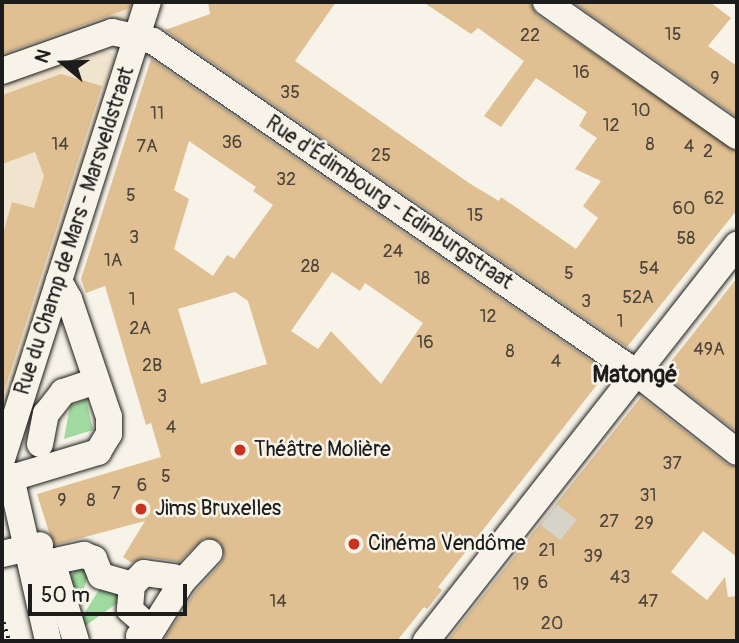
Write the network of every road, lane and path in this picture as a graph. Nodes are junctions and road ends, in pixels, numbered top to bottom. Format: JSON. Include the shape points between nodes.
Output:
{"nodes":[{"id":1,"x":148,"y":2,"type":"edge"},
{"id":2,"x":546,"y":2,"type":"edge"},
{"id":3,"x":137,"y":37,"type":"junction"},
{"id":4,"x":2,"y":71,"type":"edge"},
{"id":5,"x":737,"y":136,"type":"edge"},
{"id":6,"x":737,"y":245,"type":"edge"},
{"id":7,"x":59,"y":281,"type":"junction"},
{"id":8,"x":638,"y":374,"type":"junction"},
{"id":9,"x":83,"y":385,"type":"dead end"},
{"id":10,"x":737,"y":452,"type":"edge"},
{"id":11,"x":8,"y":466,"type":"edge"},
{"id":12,"x":13,"y":551,"type":"edge"},
{"id":13,"x":209,"y":553,"type":"dead end"},
{"id":14,"x":55,"y":561,"type":"junction"},
{"id":15,"x":178,"y":580,"type":"junction"},
{"id":16,"x":132,"y":585,"type":"junction"},
{"id":17,"x":2,"y":616,"type":"edge"},
{"id":18,"x":144,"y":631,"type":"edge"},
{"id":19,"x":9,"y":641,"type":"edge"},
{"id":20,"x":48,"y":641,"type":"edge"},
{"id":21,"x":76,"y":641,"type":"edge"},
{"id":22,"x":425,"y":641,"type":"edge"}],
"edges":[{"from":1,"to":3,"type":"street","name":"Rue du Champ de Mars - Marsveldstraat"},
{"from":2,"to":5,"type":"street"},
{"from":3,"to":4,"type":"street","via":[[112,32]]},
{"from":3,"to":7,"type":"street","name":"Rue du Champ de Mars - Marsveldstraat"},
{"from":3,"to":8,"type":"street","name":"Rue d'Édimbourg - Edinburgstraat","via":[[153,41]]},
{"from":6,"to":8,"type":"street"},
{"from":7,"to":11,"type":"street","name":"Rue du Champ de Mars - Marsveldstraat"},
{"from":7,"to":11,"type":"street","via":[[109,417],[109,434],[98,452]]},
{"from":8,"to":10,"type":"street","name":"Rue d'Édimbourg - Edinburgstraat"},
{"from":8,"to":22,"type":"street","via":[[541,509]]},
{"from":9,"to":11,"type":"street","via":[[63,392],[46,414],[40,444]]},
{"from":11,"to":12,"type":"street"},
{"from":12,"to":14,"type":"street","via":[[39,544]]},
{"from":12,"to":20,"type":"street"},
{"from":13,"to":15,"type":"street"},
{"from":14,"to":16,"type":"street","via":[[84,555],[93,559],[101,576]]},
{"from":14,"to":21,"type":"street"},
{"from":15,"to":16,"type":"street","via":[[144,573]]},
{"from":15,"to":18,"type":"street"},
{"from":16,"to":18,"type":"street","via":[[130,610]]},
{"from":17,"to":19,"type":"path"}]}
